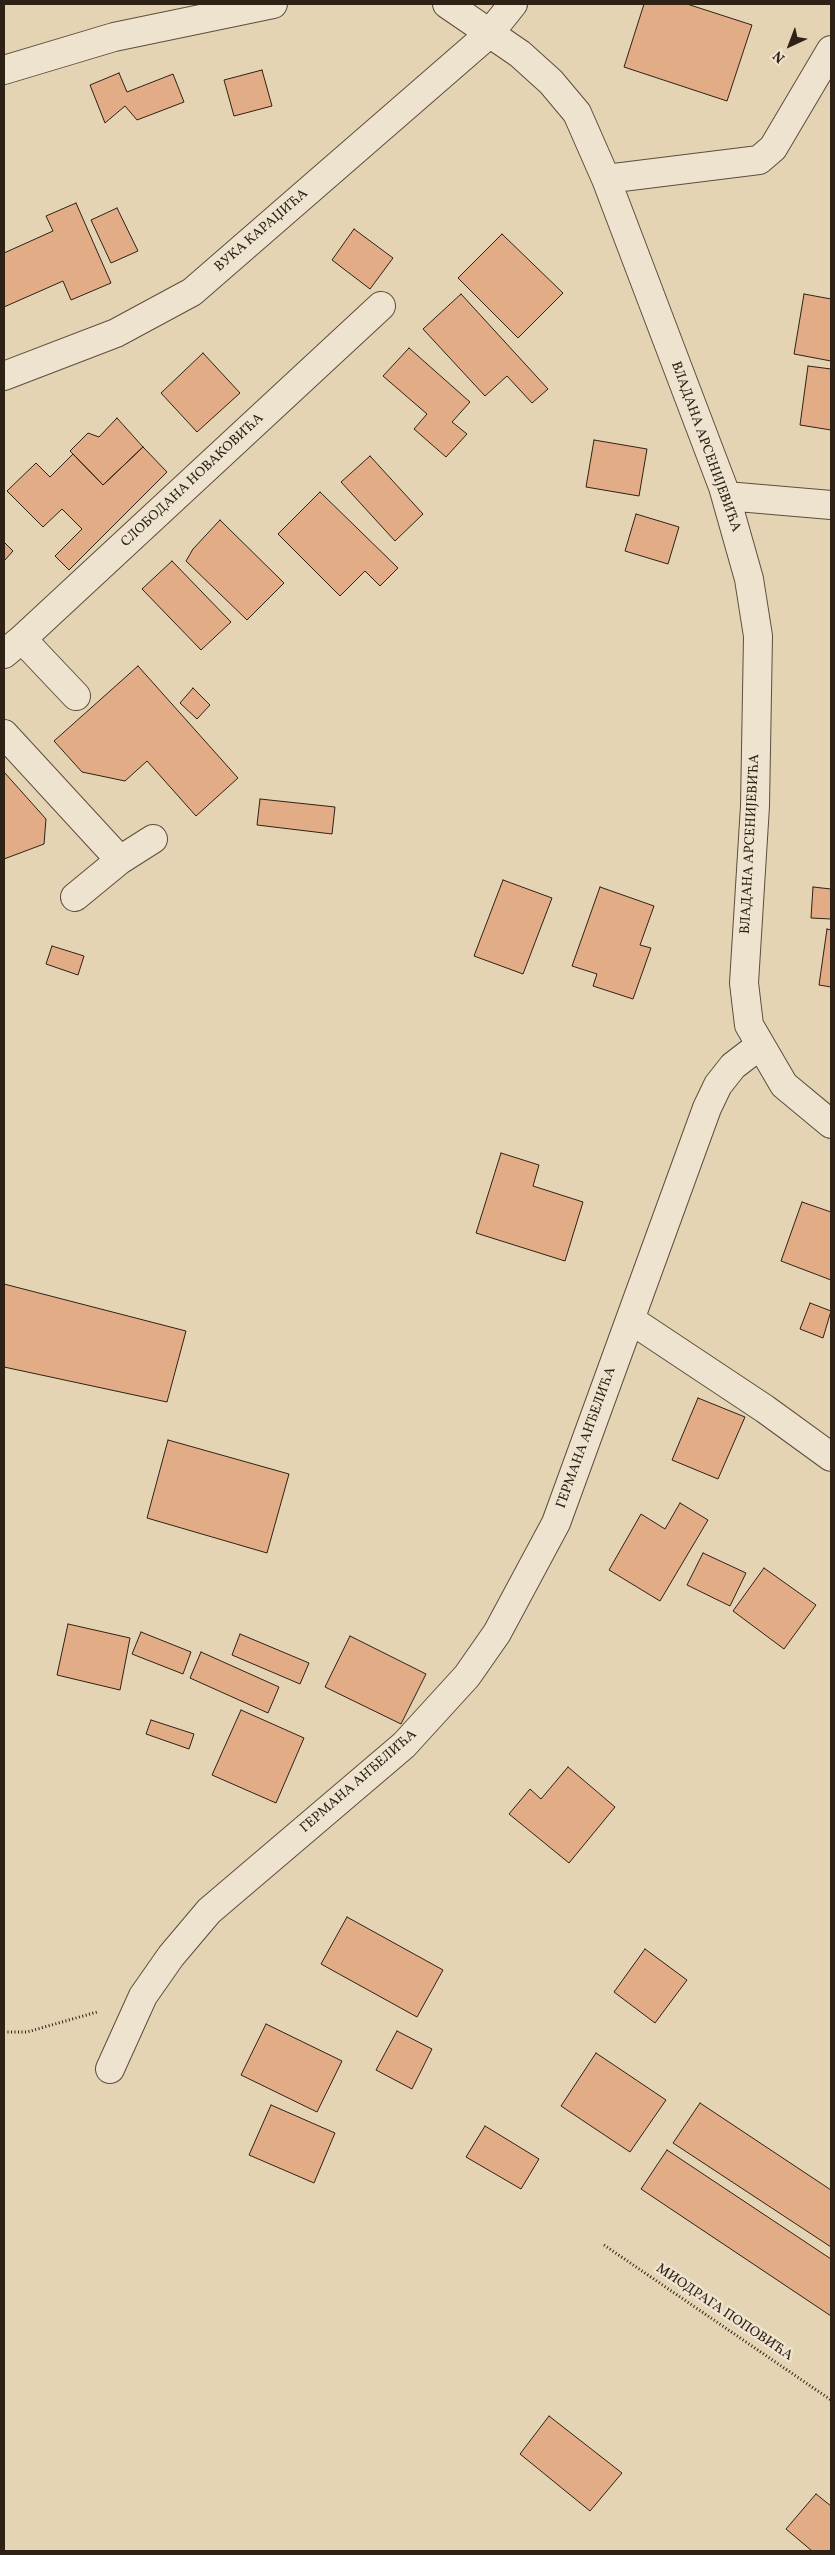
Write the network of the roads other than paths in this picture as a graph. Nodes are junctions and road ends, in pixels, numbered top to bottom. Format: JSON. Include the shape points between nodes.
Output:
{"nodes":[{"id":1,"x":273,"y":4,"type":"edge"},
{"id":2,"x":447,"y":4,"type":"edge"},
{"id":3,"x":513,"y":4,"type":"edge"},
{"id":4,"x":489,"y":34,"type":"junction"},
{"id":5,"x":831,"y":50,"type":"edge"},
{"id":6,"x":4,"y":70,"type":"edge"},
{"id":7,"x":606,"y":179,"type":"junction"},
{"id":8,"x":381,"y":306,"type":"dead end"},
{"id":9,"x":4,"y":376,"type":"edge"},
{"id":10,"x":726,"y":496,"type":"junction"},
{"id":11,"x":831,"y":505,"type":"edge"},
{"id":12,"x":13,"y":646,"type":"edge"},
{"id":13,"x":76,"y":696,"type":"dead end"},
{"id":14,"x":4,"y":734,"type":"edge"},
{"id":15,"x":153,"y":839,"type":"dead end"},
{"id":16,"x":120,"y":860,"type":"junction"},
{"id":17,"x":75,"y":897,"type":"dead end"},
{"id":18,"x":759,"y":1046,"type":"junction"},
{"id":19,"x":831,"y":1124,"type":"edge"},
{"id":20,"x":631,"y":1320,"type":"junction"},
{"id":21,"x":831,"y":1456,"type":"edge"},
{"id":22,"x":110,"y":2069,"type":"dead end"}],
"edges":[{"from":1,"to":6,"type":"street","via":[[114,37]]},
{"from":2,"to":4,"type":"street","name":"ВЛАДАНА АРСЕНИЈЕВИЋА"},
{"from":3,"to":4,"type":"street","name":"ВУКА КАРАЏИЋА"},
{"from":4,"to":7,"type":"street","name":"ВЛАДАНА АРСЕНИЈЕВИЋА","via":[[533,65],[577,113]]},
{"from":4,"to":9,"type":"street","name":"ВУКА КАРАЏИЋА","via":[[192,292],[116,333]]},
{"from":5,"to":7,"type":"street","via":[[773,148],[759,160]]},
{"from":7,"to":10,"type":"street","name":"ВЛАДАНА АРСЕНИЈЕВИЋА"},
{"from":8,"to":12,"type":"street","name":"СЛОБОДАНА НОВАКОВИЋА"},
{"from":10,"to":11,"type":"street"},
{"from":10,"to":18,"type":"street","name":"ВЛАДАНА АРСЕНИЈЕВИЋА","via":[[749,579],[758,636],[755,806],[744,983],[749,1025]]},
{"from":12,"to":13,"type":"street"},
{"from":14,"to":16,"type":"street"},
{"from":15,"to":16,"type":"street"},
{"from":16,"to":17,"type":"street"},
{"from":18,"to":19,"type":"street","name":"ВЛАДАНА АРСЕНИЈЕВИЋА","via":[[784,1085]]},
{"from":18,"to":20,"type":"street","name":"ГЕРМАНА АНЂЕЛИЋА","via":[[733,1066],[718,1085],[707,1108]]},
{"from":20,"to":21,"type":"street"},
{"from":20,"to":22,"type":"street","name":"ГЕРМАНА АНЂЕЛИЋА","via":[[556,1523],[498,1633],[467,1676],[404,1745],[209,1911],[170,1956],[143,1996]]}]}
